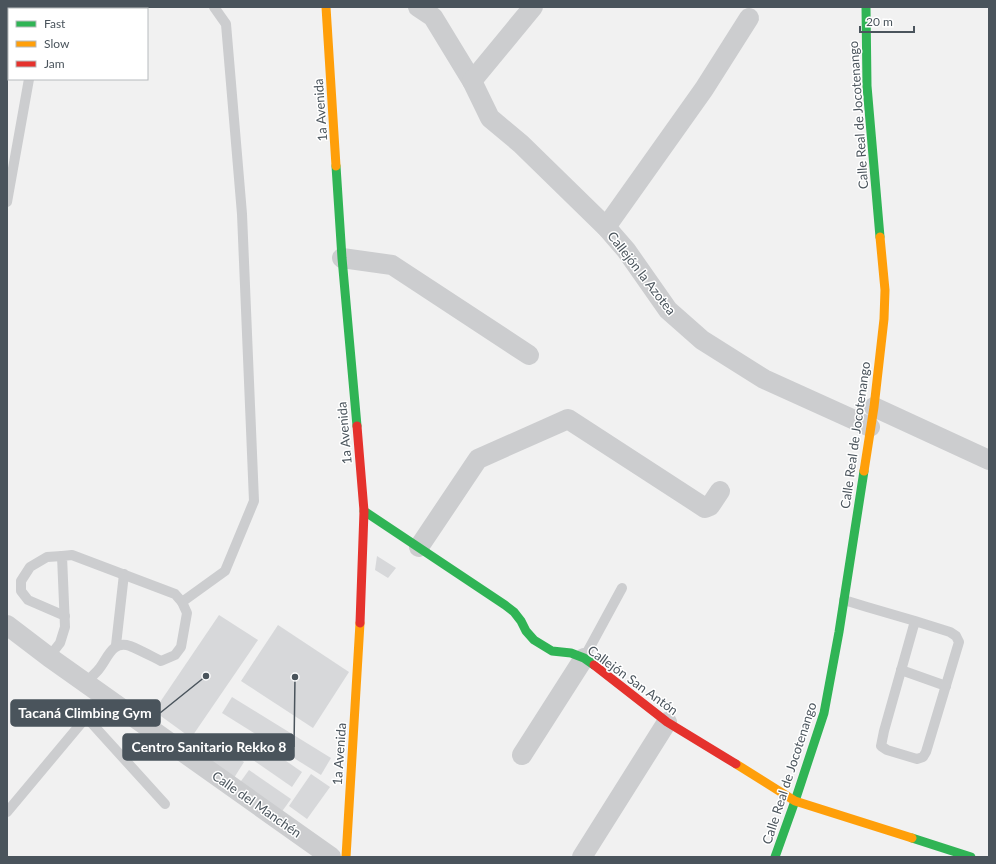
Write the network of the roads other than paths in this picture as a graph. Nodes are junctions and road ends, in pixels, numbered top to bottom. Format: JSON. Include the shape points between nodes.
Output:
{"nodes":[{"id":1,"x":214,"y":7,"type":"edge"},
{"id":2,"x":326,"y":7,"type":"edge"},
{"id":3,"x":533,"y":7,"type":"edge"},
{"id":4,"x":866,"y":7,"type":"edge"},
{"id":5,"x":431,"y":10,"type":"edge"},
{"id":6,"x":749,"y":18,"type":"dead end"},
{"id":7,"x":29,"y":80,"type":"edge"},
{"id":8,"x":472,"y":81,"type":"junction"},
{"id":9,"x":7,"y":202,"type":"edge"},
{"id":10,"x":606,"y":227,"type":"junction"},
{"id":11,"x":342,"y":258,"type":"junction"},
{"id":12,"x":529,"y":355,"type":"dead end"},
{"id":13,"x":874,"y":407,"type":"junction"},
{"id":14,"x":870,"y":427,"type":"junction"},
{"id":15,"x":989,"y":460,"type":"edge"},
{"id":16,"x":720,"y":491,"type":"dead end"},
{"id":17,"x":364,"y":511,"type":"junction"},
{"id":18,"x":419,"y":547,"type":"junction"},
{"id":19,"x":62,"y":556,"type":"junction"},
{"id":20,"x":124,"y":574,"type":"junction"},
{"id":21,"x":622,"y":588,"type":"dead end"},
{"id":22,"x":844,"y":600,"type":"junction"},
{"id":23,"x":182,"y":602,"type":"junction"},
{"id":24,"x":65,"y":616,"type":"junction"},
{"id":25,"x":915,"y":621,"type":"junction"},
{"id":26,"x":7,"y":626,"type":"edge"},
{"id":27,"x":116,"y":645,"type":"junction"},
{"id":28,"x":49,"y":657,"type":"junction"},
{"id":29,"x":584,"y":658,"type":"junction"},
{"id":30,"x":902,"y":670,"type":"junction"},
{"id":31,"x":85,"y":683,"type":"junction"},
{"id":32,"x":946,"y":686,"type":"junction"},
{"id":33,"x":104,"y":696,"type":"junction"},
{"id":34,"x":86,"y":718,"type":"junction"},
{"id":35,"x":667,"y":722,"type":"junction"},
{"id":36,"x":522,"y":755,"type":"dead end"},
{"id":37,"x":795,"y":801,"type":"junction"},
{"id":38,"x":165,"y":804,"type":"dead end"},
{"id":39,"x":7,"y":812,"type":"edge"},
{"id":40,"x":331,"y":857,"type":"edge"},
{"id":41,"x":346,"y":857,"type":"edge"},
{"id":42,"x":582,"y":857,"type":"edge"},
{"id":43,"x":775,"y":857,"type":"edge"},
{"id":44,"x":971,"y":857,"type":"edge"}],
"edges":[{"from":1,"to":23,"type":"lane","via":[[226,24],[242,206],[254,501],[225,571]]},
{"from":2,"to":11,"type":"street","name":"1a Avenida"},
{"from":3,"to":8,"type":"street"},
{"from":4,"to":13,"type":"street","name":"Calle Real de Jocotenango","via":[[867,86],[885,290]]},
{"from":5,"to":8,"type":"street","name":"Callejón la Azotea"},
{"from":6,"to":10,"type":"street","via":[[704,89]]},
{"from":7,"to":9,"type":"lane"},
{"from":8,"to":10,"type":"street","name":"Callejón la Azotea","via":[[490,118],[521,144]]},
{"from":10,"to":14,"type":"street","name":"Callejón la Azotea","via":[[626,250],[668,310],[702,340],[764,379]]},
{"from":11,"to":12,"type":"street","via":[[392,265]]},
{"from":11,"to":17,"type":"street","name":"1a Avenida"},
{"from":13,"to":14,"type":"street","name":"Calle Real de Jocotenango"},
{"from":13,"to":15,"type":"street"},
{"from":14,"to":22,"type":"street","name":"Calle Real de Jocotenango"},
{"from":16,"to":18,"type":"street","via":[[710,506],[705,508],[568,420],[478,459]]},
{"from":17,"to":18,"type":"street","name":"Callejón San Antón"},
{"from":17,"to":41,"type":"street","name":"1a Avenida","via":[[359,651]]},
{"from":18,"to":29,"type":"street","name":"Callejón San Antón","via":[[514,612],[526,631],[542,646]]},
{"from":19,"to":20,"type":"lane","via":[[72,555]]},
{"from":19,"to":24,"type":"lane"},
{"from":19,"to":24,"type":"lane","via":[[47,557],[30,567],[21,581],[21,591],[28,600]]},
{"from":20,"to":23,"type":"lane","via":[[175,594]]},
{"from":20,"to":27,"type":"lane"},
{"from":21,"to":29,"type":"lane"},
{"from":22,"to":25,"type":"lane"},
{"from":22,"to":37,"type":"street","name":"Calle Real de Jocotenango","via":[[824,713]]},
{"from":23,"to":27,"type":"lane","via":[[187,613],[181,647],[175,655],[161,661],[130,646]]},
{"from":24,"to":28,"type":"lane","via":[[65,627],[60,643]]},
{"from":25,"to":30,"type":"lane"},
{"from":25,"to":32,"type":"lane","via":[[950,632],[959,642]]},
{"from":26,"to":28,"type":"street","name":"Calle del Manchén"},
{"from":27,"to":31,"type":"lane"},
{"from":28,"to":31,"type":"street","name":"Calle del Manchén"},
{"from":29,"to":35,"type":"street","name":"Callejón San Antón"},
{"from":29,"to":36,"type":"street"},
{"from":30,"to":32,"type":"lane"},
{"from":30,"to":32,"type":"lane","via":[[884,731],[881,746],[886,750],[917,759],[923,757]]},
{"from":31,"to":33,"type":"street","name":"Calle del Manchén"},
{"from":33,"to":34,"type":"lane"},
{"from":33,"to":40,"type":"street","name":"Calle del Manchén"},
{"from":34,"to":38,"type":"lane"},
{"from":34,"to":39,"type":"lane"},
{"from":35,"to":37,"type":"street","name":"Callejón San Antón"},
{"from":35,"to":42,"type":"street"},
{"from":37,"to":43,"type":"street","name":"Calle Real de Jocotenango"},
{"from":37,"to":44,"type":"street","name":"Callejón San Antón"}]}
